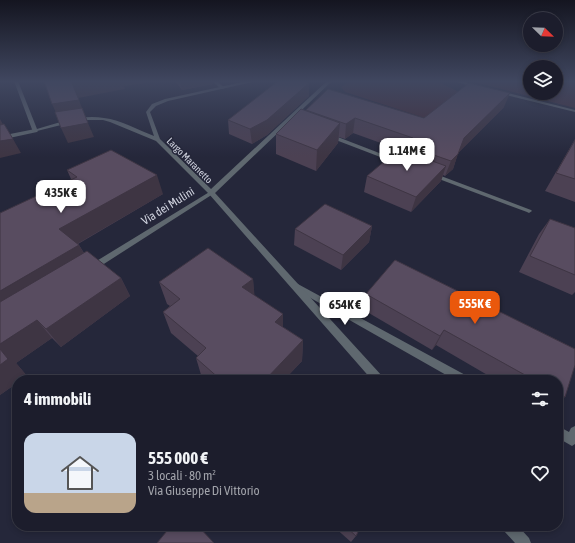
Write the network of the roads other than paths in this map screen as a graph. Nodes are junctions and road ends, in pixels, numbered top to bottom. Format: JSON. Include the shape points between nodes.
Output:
{"nodes":[{"id":1,"x":25,"y":106,"type":"edge"},
{"id":2,"x":153,"y":106,"type":"edge"},
{"id":3,"x":303,"y":106,"type":"edge"},
{"id":4,"x":556,"y":106,"type":"edge"},
{"id":5,"x":575,"y":111,"type":"edge"},
{"id":6,"x":288,"y":121,"type":"junction"},
{"id":7,"x":295,"y":124,"type":"edge"},
{"id":8,"x":34,"y":131,"type":"junction"},
{"id":9,"x":324,"y":134,"type":"edge"},
{"id":10,"x":0,"y":138,"type":"edge"},
{"id":11,"x":158,"y":140,"type":"junction"},
{"id":12,"x":405,"y":164,"type":"edge"},
{"id":13,"x":427,"y":173,"type":"edge"},
{"id":14,"x":211,"y":193,"type":"junction"},
{"id":15,"x":529,"y":211,"type":"dead end"},
{"id":16,"x":86,"y":272,"type":"edge"},
{"id":17,"x":296,"y":286,"type":"junction"},
{"id":18,"x":375,"y":375,"type":"edge"},
{"id":19,"x":456,"y":375,"type":"edge"},
{"id":20,"x":575,"y":432,"type":"edge"},
{"id":21,"x":563,"y":435,"type":"edge"},
{"id":22,"x":513,"y":531,"type":"edge"},
{"id":23,"x":524,"y":543,"type":"edge"}],
"edges":[{"from":1,"to":8,"type":"street"},
{"from":2,"to":11,"type":"street","name":"Largo Maranetto","via":[[148,112]]},
{"from":3,"to":6,"type":"street","name":"Via dei Mulini"},
{"from":4,"to":5,"type":"street"},
{"from":6,"to":7,"type":"street"},
{"from":6,"to":14,"type":"street","name":"Via dei Mulini"},
{"from":8,"to":10,"type":"street","name":"Largo Maranetto"},
{"from":8,"to":11,"type":"street","name":"Largo Maranetto","via":[[81,119],[102,119]]},
{"from":9,"to":12,"type":"street"},
{"from":11,"to":14,"type":"street","name":"Largo Maranetto"},
{"from":13,"to":15,"type":"street"},
{"from":14,"to":16,"type":"street","name":"Via dei Mulini"},
{"from":14,"to":17,"type":"street","name":"Largo Maranetto"},
{"from":17,"to":18,"type":"street","name":"Largo Maranetto"},
{"from":17,"to":19,"type":"street"},
{"from":20,"to":21,"type":"street","via":[[572,440]]},
{"from":22,"to":23,"type":"street"}]}
